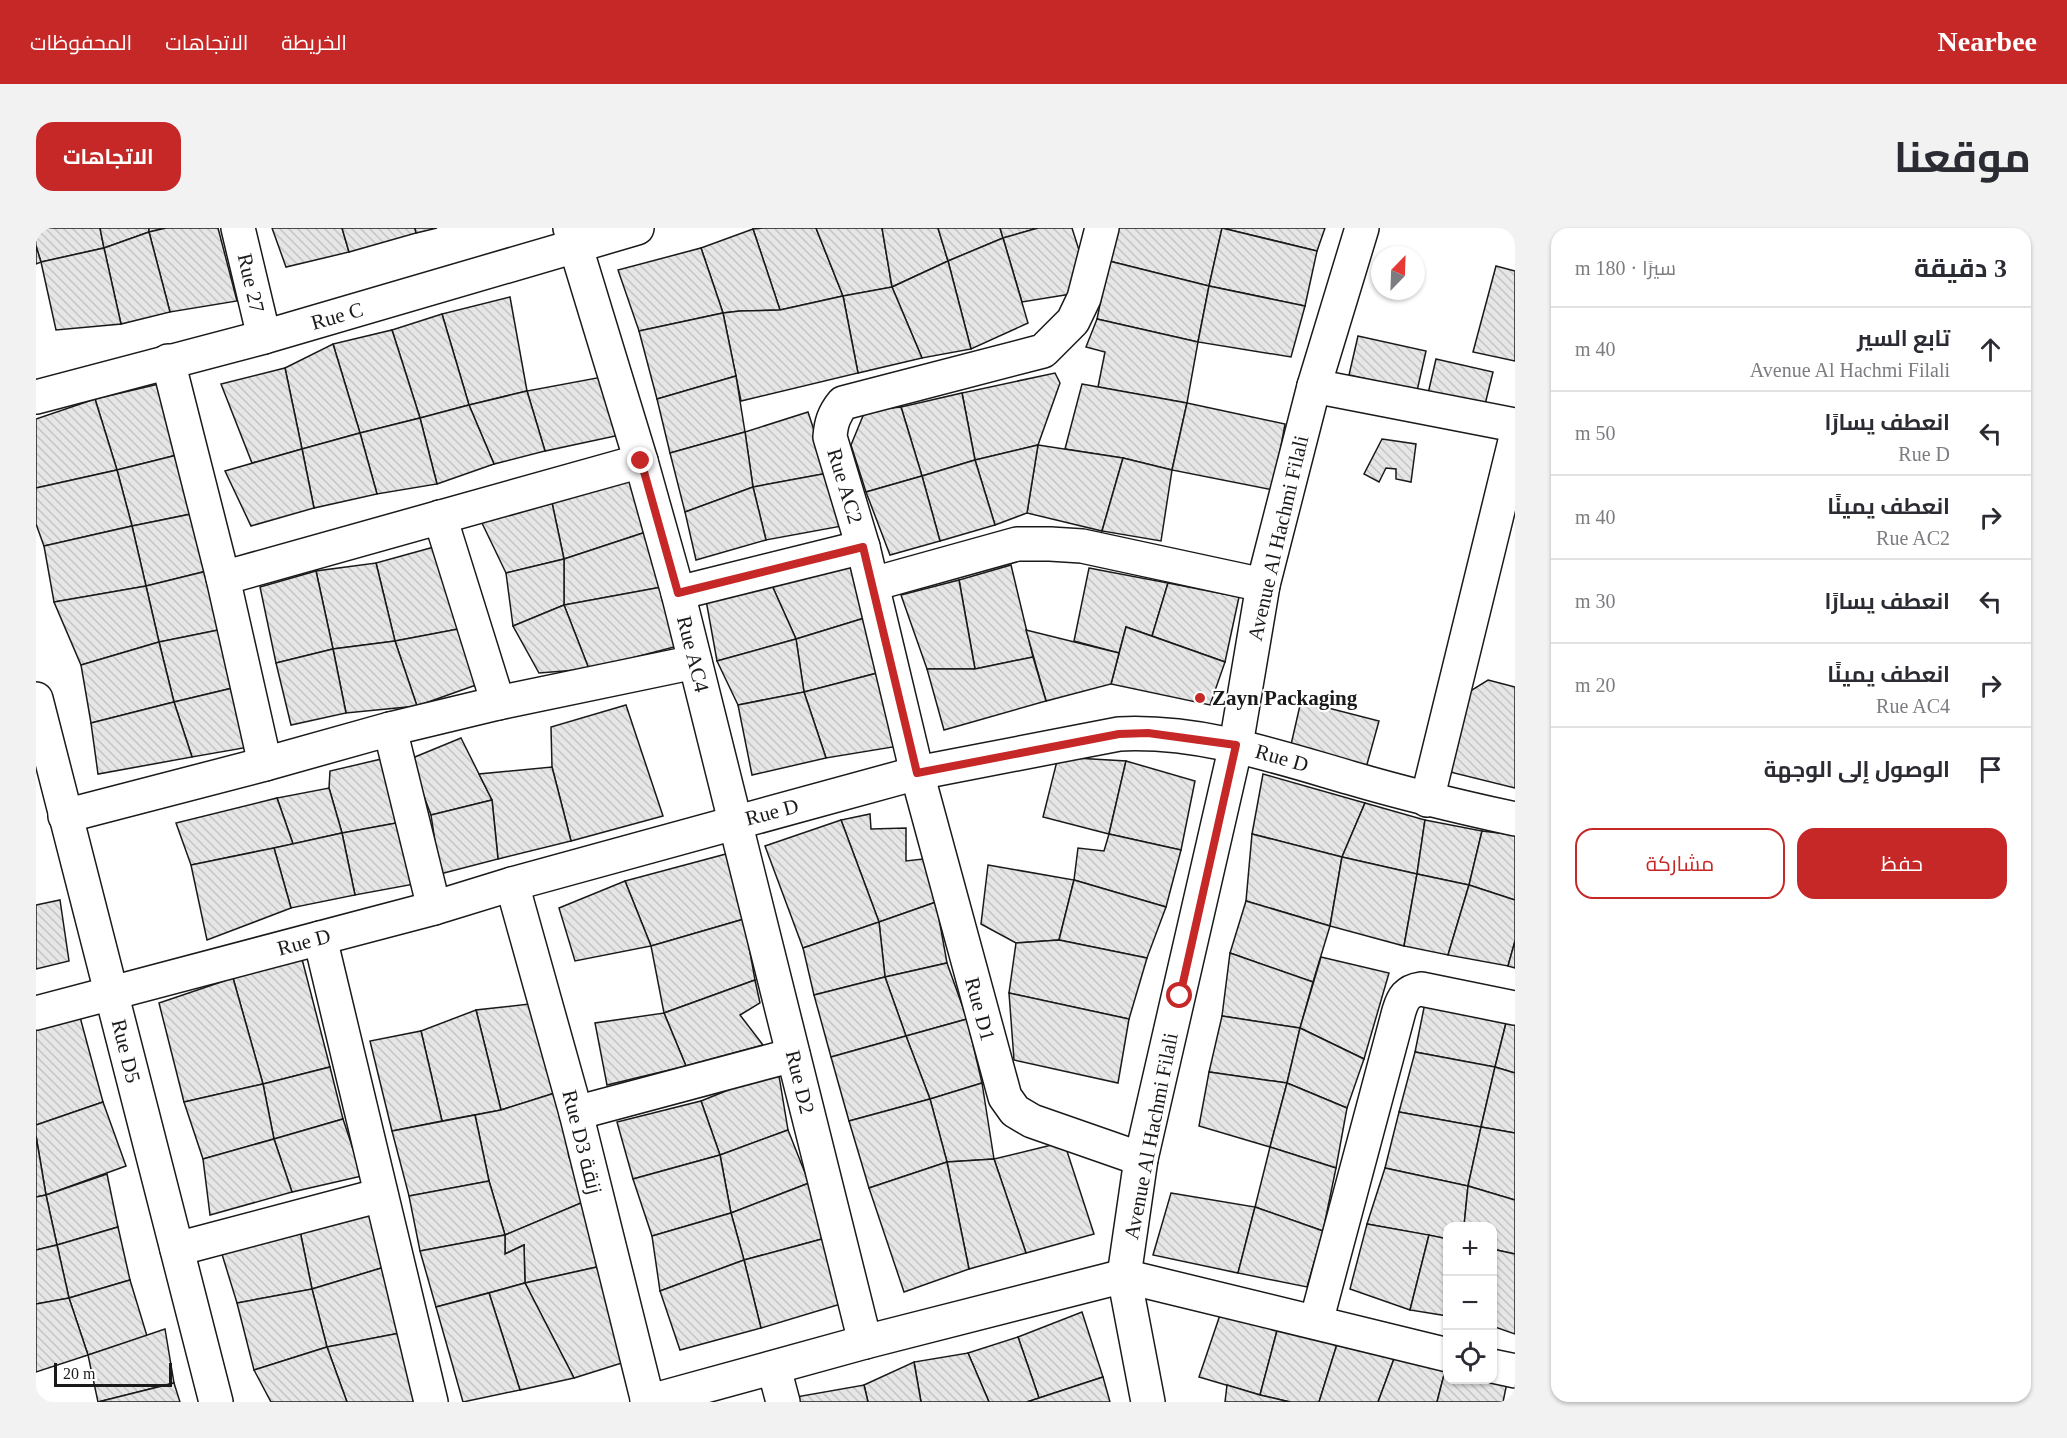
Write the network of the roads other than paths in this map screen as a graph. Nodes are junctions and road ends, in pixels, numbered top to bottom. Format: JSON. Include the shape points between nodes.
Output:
{"nodes":[{"id":1,"x":238,"y":228,"type":"edge"},
{"id":2,"x":637,"y":228,"type":"edge"},
{"id":3,"x":1102,"y":228,"type":"edge"},
{"id":4,"x":1362,"y":228,"type":"edge"},
{"id":5,"x":573,"y":237,"type":"edge"},
{"id":6,"x":264,"y":337,"type":"junction"},
{"id":7,"x":168,"y":361,"type":"junction"},
{"id":8,"x":1314,"y":386,"type":"junction"},
{"id":9,"x":36,"y":397,"type":"edge"},
{"id":10,"x":1515,"y":425,"type":"edge"},
{"id":11,"x":1515,"y":441,"type":"edge"},
{"id":12,"x":641,"y":461,"type":"junction"},
{"id":13,"x":440,"y":517,"type":"junction"},
{"id":14,"x":863,"y":547,"type":"junction"},
{"id":15,"x":223,"y":578,"type":"junction"},
{"id":16,"x":873,"y":584,"type":"junction"},
{"id":17,"x":1263,"y":585,"type":"junction"},
{"id":18,"x":678,"y":593,"type":"junction"},
{"id":19,"x":695,"y":662,"type":"junction"},
{"id":20,"x":36,"y":699,"type":"edge"},
{"id":21,"x":498,"y":703,"type":"junction"},
{"id":22,"x":390,"y":729,"type":"junction"},
{"id":23,"x":1236,"y":745,"type":"junction"},
{"id":24,"x":265,"y":764,"type":"junction"},
{"id":25,"x":917,"y":773,"type":"junction"},
{"id":26,"x":1427,"y":800,"type":"junction"},
{"id":27,"x":64,"y":816,"type":"junction"},
{"id":28,"x":1515,"y":819,"type":"edge"},
{"id":29,"x":735,"y":822,"type":"junction"},
{"id":30,"x":512,"y":884,"type":"junction"},
{"id":31,"x":434,"y":908,"type":"junction"},
{"id":32,"x":320,"y":938,"type":"junction"},
{"id":33,"x":112,"y":994,"type":"junction"},
{"id":34,"x":1515,"y":1008,"type":"edge"},
{"id":35,"x":36,"y":1013,"type":"edge"},
{"id":36,"x":794,"y":1055,"type":"junction"},
{"id":37,"x":576,"y":1113,"type":"junction"},
{"id":38,"x":1141,"y":1159,"type":"junction"},
{"id":39,"x":381,"y":1195,"type":"junction"},
{"id":40,"x":177,"y":1249,"type":"junction"},
{"id":41,"x":1124,"y":1276,"type":"junction"},
{"id":42,"x":1316,"y":1322,"type":"junction"},
{"id":43,"x":865,"y":1342,"type":"junction"},
{"id":44,"x":1443,"y":1353,"type":"edge"},
{"id":45,"x":1497,"y":1367,"type":"edge"},
{"id":46,"x":774,"y":1368,"type":"junction"},
{"id":47,"x":1515,"y":1371,"type":"edge"},
{"id":48,"x":216,"y":1402,"type":"edge"},
{"id":49,"x":431,"y":1402,"type":"edge"},
{"id":50,"x":647,"y":1402,"type":"edge"},
{"id":51,"x":783,"y":1402,"type":"edge"},
{"id":52,"x":1148,"y":1402,"type":"edge"}],
"edges":[{"from":1,"to":6,"type":"street","name":"Rue 27"},
{"from":2,"to":5,"type":"street","name":"Rue C"},
{"from":3,"to":14,"type":"street","name":"Rue AC2","via":[[1084,298],[1073,321],[1043,351],[843,404],[835,412],[830,437]]},
{"from":4,"to":8,"type":"street","name":"Avenue Al Hachmi Filali"},
{"from":5,"to":6,"type":"street","name":"Rue C"},
{"from":5,"to":12,"type":"street","name":"Rue AC4"},
{"from":6,"to":7,"type":"street","name":"Rue C"},
{"from":7,"to":9,"type":"street","name":"Rue C"},
{"from":7,"to":15,"type":"street"},
{"from":8,"to":10,"type":"street"},
{"from":8,"to":17,"type":"street","name":"Avenue Al Hachmi Filali"},
{"from":11,"to":26,"type":"street"},
{"from":12,"to":13,"type":"street"},
{"from":12,"to":18,"type":"street","name":"Rue AC4"},
{"from":13,"to":15,"type":"street"},
{"from":13,"to":21,"type":"street"},
{"from":14,"to":16,"type":"street","name":"Rue AC2"},
{"from":14,"to":18,"type":"street"},
{"from":15,"to":24,"type":"street"},
{"from":16,"to":17,"type":"street","via":[[1017,544],[1050,544],[1082,546]]},
{"from":16,"to":25,"type":"street","name":"Rue AC2"},
{"from":17,"to":23,"type":"street","name":"Avenue Al Hachmi Filali"},
{"from":18,"to":19,"type":"street","name":"Rue AC4"},
{"from":19,"to":21,"type":"street"},
{"from":19,"to":29,"type":"street","name":"Rue AC4"},
{"from":20,"to":27,"type":"street","name":"Rue D5"},
{"from":21,"to":22,"type":"street"},
{"from":22,"to":24,"type":"street"},
{"from":22,"to":31,"type":"street"},
{"from":23,"to":25,"type":"street","name":"Rue D","via":[[1148,733],[1119,734]]},
{"from":23,"to":26,"type":"street","name":"Rue D"},
{"from":23,"to":38,"type":"street","name":"Avenue Al Hachmi Filali"},
{"from":24,"to":27,"type":"street"},
{"from":25,"to":29,"type":"street","name":"Rue D"},
{"from":25,"to":38,"type":"street","name":"Rue D1","via":[[1005,1097],[1015,1111],[1032,1121]]},
{"from":26,"to":28,"type":"street","name":"Rue D"},
{"from":27,"to":33,"type":"street","name":"Rue D5"},
{"from":29,"to":30,"type":"street","name":"Rue D"},
{"from":29,"to":36,"type":"street","name":"Rue D2"},
{"from":30,"to":31,"type":"street","name":"Rue D"},
{"from":30,"to":37,"type":"street","name":"Rue D3 زنقة"},
{"from":31,"to":32,"type":"street","name":"Rue D"},
{"from":32,"to":33,"type":"street","name":"Rue D"},
{"from":32,"to":39,"type":"street"},
{"from":33,"to":35,"type":"street","name":"Rue D"},
{"from":33,"to":40,"type":"street","name":"Rue D5"},
{"from":34,"to":42,"type":"street","via":[[1420,989],[1405,996]]},
{"from":36,"to":37,"type":"street"},
{"from":36,"to":43,"type":"street","name":"Rue D2"},
{"from":37,"to":50,"type":"street","name":"Rue D3 زنقة"},
{"from":38,"to":41,"type":"street","name":"Avenue Al Hachmi Filali"},
{"from":39,"to":40,"type":"street"},
{"from":39,"to":49,"type":"street"},
{"from":40,"to":48,"type":"street","name":"Rue D5"},
{"from":41,"to":42,"type":"street"},
{"from":41,"to":43,"type":"street"},
{"from":41,"to":52,"type":"street","name":"Avenue Al Hachmi Filali"},
{"from":42,"to":44,"type":"street"},
{"from":43,"to":46,"type":"street"},
{"from":45,"to":47,"type":"street"},
{"from":46,"to":50,"type":"street"},
{"from":46,"to":51,"type":"street"}]}
